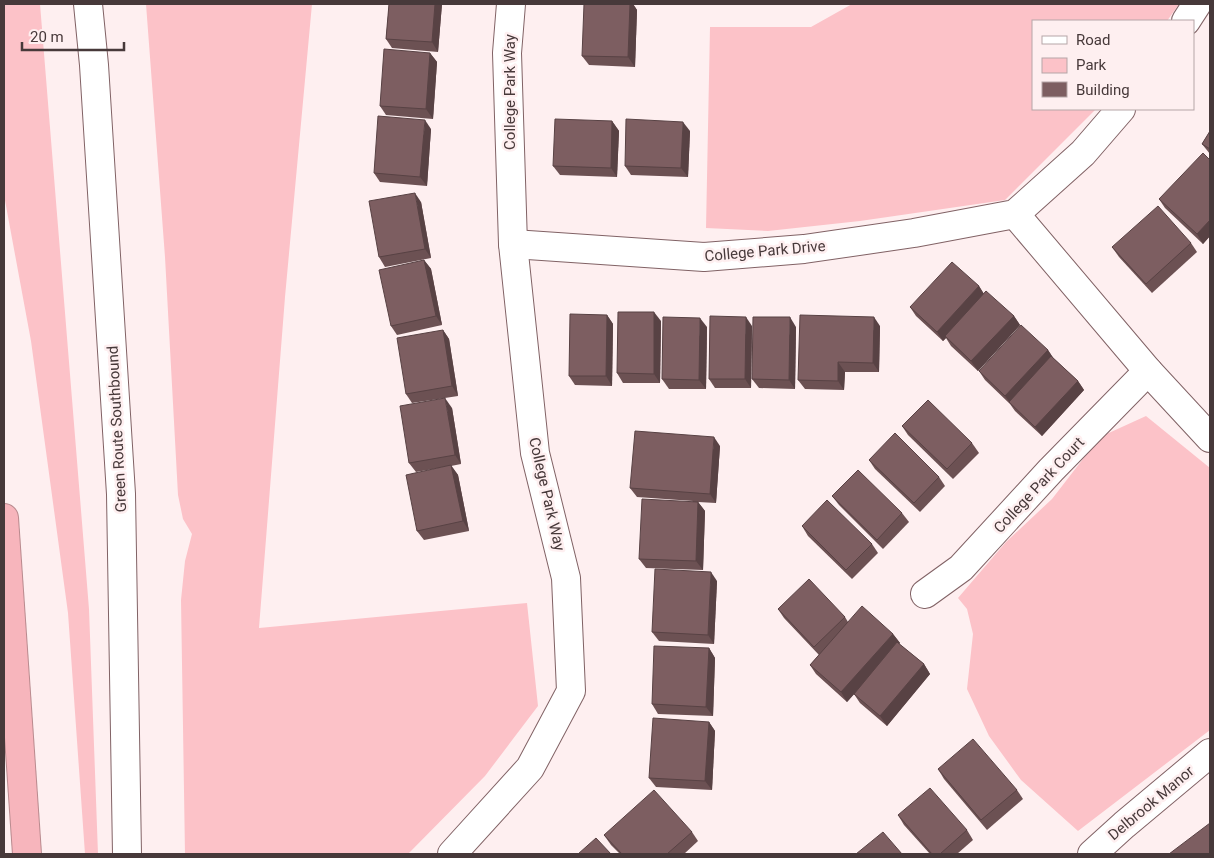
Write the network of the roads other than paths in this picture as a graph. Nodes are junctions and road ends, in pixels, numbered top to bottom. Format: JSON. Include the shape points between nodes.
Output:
{"nodes":[{"id":1,"x":88,"y":4,"type":"edge"},
{"id":2,"x":511,"y":4,"type":"edge"},
{"id":3,"x":1197,"y":4,"type":"edge"},
{"id":4,"x":1187,"y":20,"type":"edge"},
{"id":5,"x":1120,"y":110,"type":"edge"},
{"id":6,"x":1015,"y":214,"type":"junction"},
{"id":7,"x":513,"y":244,"type":"junction"},
{"id":8,"x":1148,"y":371,"type":"junction"},
{"id":9,"x":1210,"y":438,"type":"edge"},
{"id":10,"x":4,"y":518,"type":"edge"},
{"id":11,"x":925,"y":594,"type":"dead end"},
{"id":12,"x":1210,"y":753,"type":"edge"},
{"id":13,"x":27,"y":854,"type":"edge"},
{"id":14,"x":127,"y":854,"type":"edge"},
{"id":15,"x":452,"y":854,"type":"edge"},
{"id":16,"x":1092,"y":854,"type":"edge"}],
"edges":[{"from":1,"to":14,"type":"street","name":"Green Route Southbound","via":[[96,84],[121,494]]},
{"from":2,"to":7,"type":"street","name":"College Park Way","via":[[506,53]]},
{"from":3,"to":4,"type":"street"},
{"from":5,"to":6,"type":"street","via":[[1083,153]]},
{"from":6,"to":7,"type":"street","name":"College Park Drive","via":[[804,249],[704,257]]},
{"from":6,"to":8,"type":"street"},
{"from":7,"to":15,"type":"street","name":"College Park Way","via":[[535,453],[566,578],[571,691],[530,768]]},
{"from":8,"to":9,"type":"street"},
{"from":8,"to":11,"type":"street","name":"College Park Court","via":[[961,568]]},
{"from":10,"to":13,"type":"highway"},
{"from":12,"to":16,"type":"street","name":"Delbrook Manor"}]}
